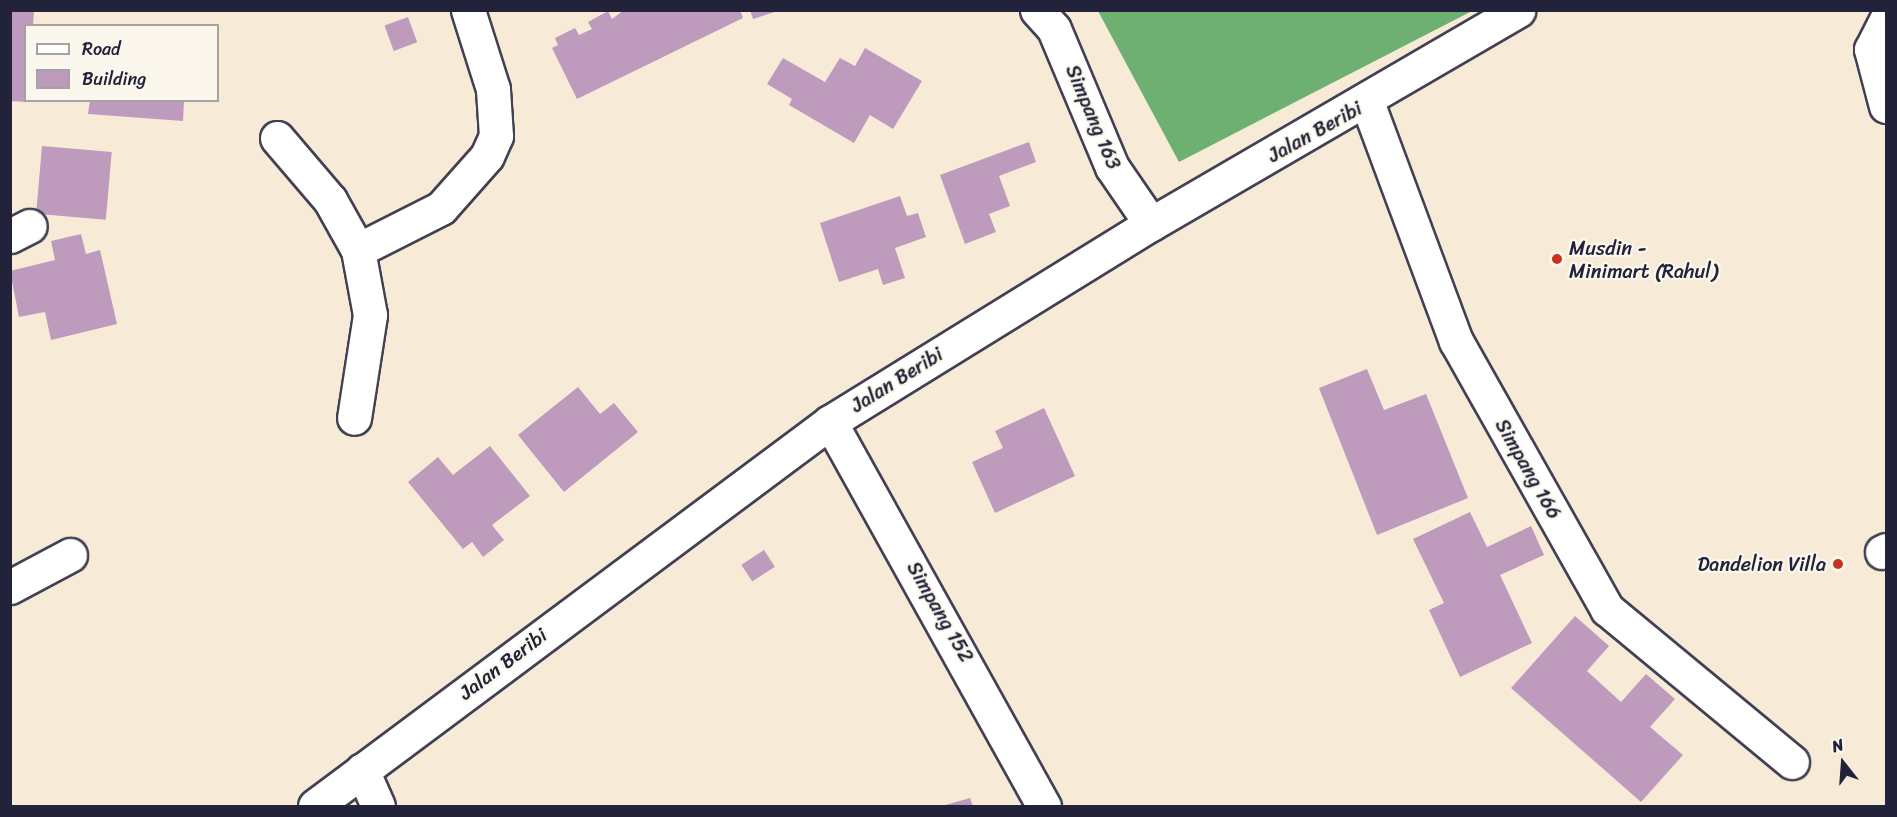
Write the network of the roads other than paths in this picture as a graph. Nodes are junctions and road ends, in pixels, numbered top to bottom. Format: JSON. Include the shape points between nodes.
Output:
{"nodes":[{"id":1,"x":468,"y":10,"type":"edge"},
{"id":2,"x":1037,"y":10,"type":"edge"},
{"id":3,"x":1518,"y":10,"type":"edge"},
{"id":4,"x":1887,"y":20,"type":"edge"},
{"id":5,"x":1367,"y":102,"type":"junction"},
{"id":6,"x":1887,"y":106,"type":"edge"},
{"id":7,"x":277,"y":138,"type":"dead end"},
{"id":8,"x":1151,"y":224,"type":"junction"},
{"id":9,"x":358,"y":250,"type":"junction"},
{"id":10,"x":354,"y":418,"type":"dead end"},
{"id":11,"x":830,"y":422,"type":"junction"},
{"id":12,"x":70,"y":555,"type":"dead end"},
{"id":13,"x":10,"y":587,"type":"edge"},
{"id":14,"x":1792,"y":762,"type":"dead end"},
{"id":15,"x":362,"y":770,"type":"junction"},
{"id":16,"x":315,"y":807,"type":"edge"},
{"id":17,"x":378,"y":807,"type":"edge"},
{"id":18,"x":1044,"y":807,"type":"edge"}],
"edges":[{"from":1,"to":9,"type":"street","via":[[493,88],[496,136],[487,156],[441,208]]},
{"from":2,"to":8,"type":"street","name":"Simpang 163","via":[[1059,39],[1112,167]]},
{"from":3,"to":5,"type":"street","name":"Jalan Beribi"},
{"from":4,"to":6,"type":"street","via":[[1871,49]]},
{"from":5,"to":8,"type":"street","name":"Jalan Beribi"},
{"from":5,"to":14,"type":"street","name":"Simpang 166","via":[[1456,341],[1607,609]]},
{"from":7,"to":9,"type":"street","via":[[330,200]]},
{"from":8,"to":11,"type":"street","name":"Jalan Beribi"},
{"from":9,"to":10,"type":"street","via":[[370,315]]},
{"from":11,"to":15,"type":"street","name":"Jalan Beribi"},
{"from":11,"to":18,"type":"street","name":"Simpang 152"},
{"from":12,"to":13,"type":"street"},
{"from":15,"to":16,"type":"street","name":"Jalan Beribi"},
{"from":15,"to":17,"type":"street"}]}
